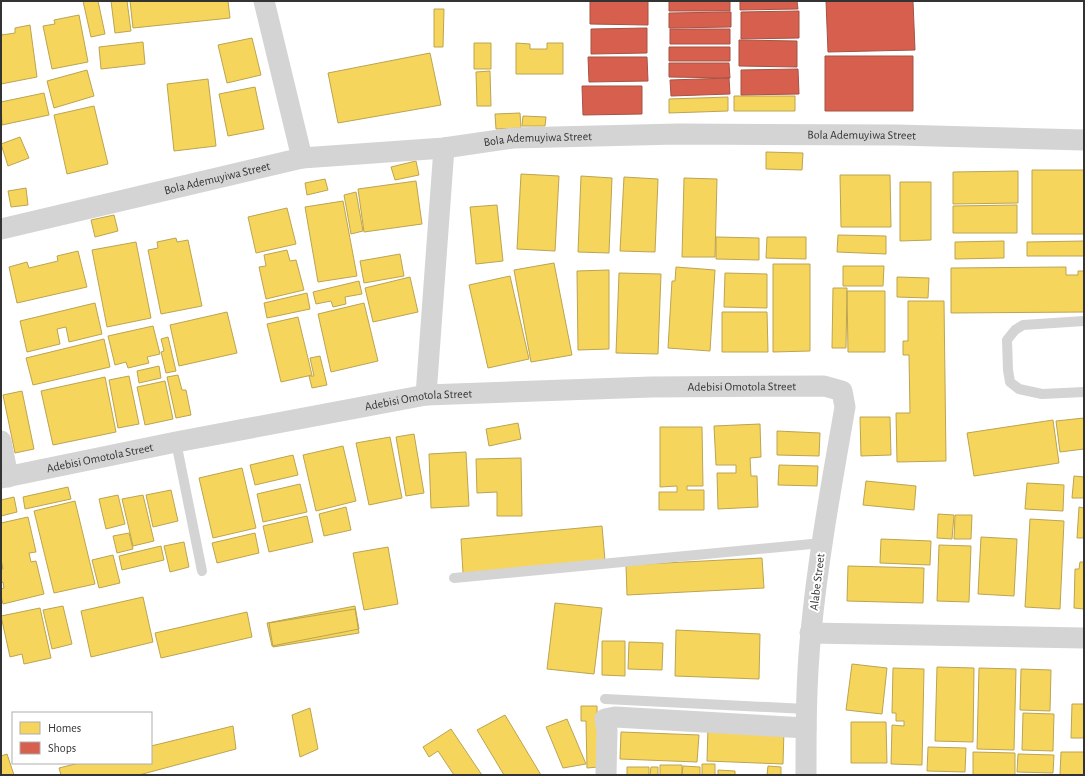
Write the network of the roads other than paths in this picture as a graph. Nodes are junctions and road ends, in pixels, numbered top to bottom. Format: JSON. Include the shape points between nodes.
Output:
{"nodes":[{"id":1,"x":264,"y":1,"type":"edge"},
{"id":2,"x":1084,"y":140,"type":"edge"},
{"id":3,"x":444,"y":148,"type":"junction"},
{"id":4,"x":302,"y":158,"type":"junction"},
{"id":5,"x":1,"y":229,"type":"edge"},
{"id":6,"x":1084,"y":321,"type":"edge"},
{"id":7,"x":842,"y":391,"type":"joint"},
{"id":8,"x":1084,"y":392,"type":"edge"},
{"id":9,"x":426,"y":395,"type":"junction"},
{"id":10,"x":1,"y":441,"type":"edge"},
{"id":11,"x":176,"y":442,"type":"junction"},
{"id":12,"x":4,"y":478,"type":"edge"},
{"id":13,"x":822,"y":543,"type":"junction"},
{"id":14,"x":202,"y":571,"type":"dead end"},
{"id":15,"x":454,"y":578,"type":"dead end"},
{"id":16,"x":810,"y":633,"type":"junction"},
{"id":17,"x":1084,"y":638,"type":"edge"},
{"id":18,"x":605,"y":699,"type":"dead end"},
{"id":19,"x":806,"y":718,"type":"junction"},
{"id":20,"x":606,"y":775,"type":"edge"},
{"id":21,"x":806,"y":775,"type":"edge"}],
"edges":[{"from":1,"to":4,"type":"street"},
{"from":2,"to":3,"type":"street","name":"Bola Ademuyiwa Street","via":[[897,135],[678,134],[513,138]]},
{"from":3,"to":4,"type":"street","name":"Bola Ademuyiwa Street"},
{"from":3,"to":9,"type":"street"},
{"from":4,"to":5,"type":"street","name":"Bola Ademuyiwa Street"},
{"from":6,"to":8,"type":"lane","via":[[1023,326],[1015,330],[1007,340],[1010,382],[1019,389],[1042,394]]},
{"from":7,"to":9,"type":"street","name":"Adebisi Omotola Street","via":[[824,386],[698,387]]},
{"from":7,"to":13,"type":"street","name":"Alabe Street","via":[[845,407]]},
{"from":9,"to":11,"type":"street","name":"Adebisi Omotola Street"},
{"from":10,"to":12,"type":"street"},
{"from":11,"to":12,"type":"street","name":"Adebisi Omotola Street"},
{"from":11,"to":14,"type":"lane"},
{"from":13,"to":15,"type":"lane"},
{"from":13,"to":16,"type":"street","name":"Alabe Street"},
{"from":16,"to":17,"type":"street"},
{"from":16,"to":19,"type":"street","name":"Alabe Street"},
{"from":18,"to":19,"type":"lane"},
{"from":19,"to":20,"type":"street","via":[[605,719]]},
{"from":19,"to":21,"type":"street","name":"Alabe Street"}]}
